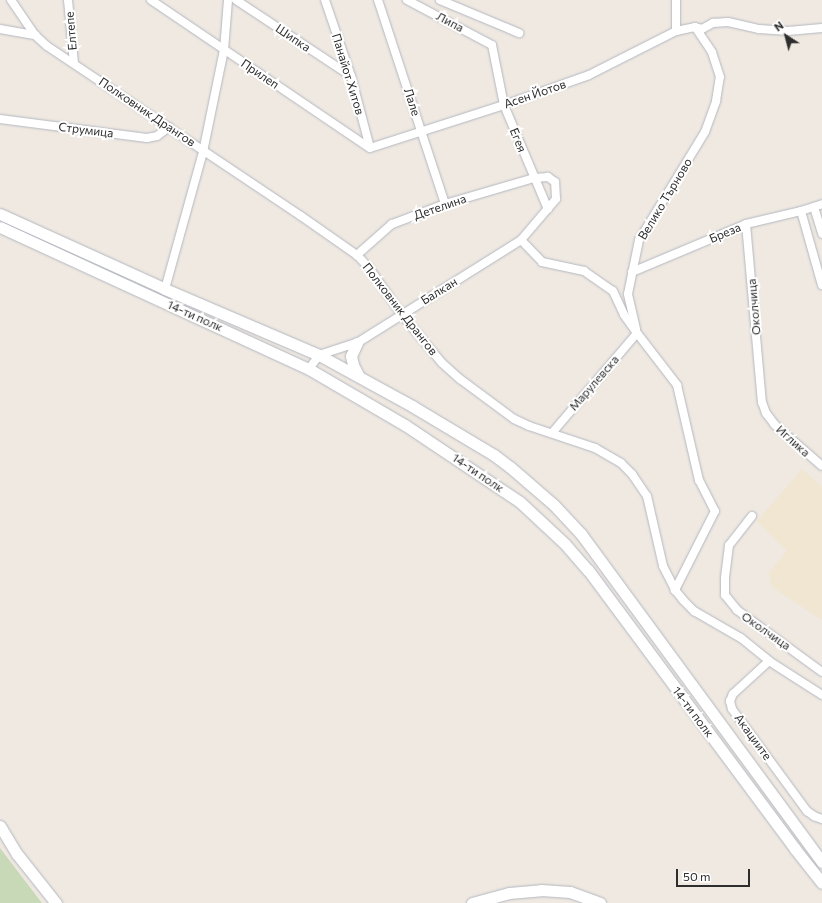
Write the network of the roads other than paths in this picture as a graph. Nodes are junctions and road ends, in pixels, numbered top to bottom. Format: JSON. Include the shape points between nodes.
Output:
{"nodes":[{"id":1,"x":11,"y":0,"type":"edge"},
{"id":2,"x":68,"y":0,"type":"edge"},
{"id":3,"x":151,"y":0,"type":"edge"},
{"id":4,"x":228,"y":0,"type":"edge"},
{"id":5,"x":236,"y":0,"type":"edge"},
{"id":6,"x":325,"y":0,"type":"edge"},
{"id":7,"x":378,"y":0,"type":"edge"},
{"id":8,"x":407,"y":0,"type":"edge"},
{"id":9,"x":440,"y":0,"type":"edge"},
{"id":10,"x":676,"y":0,"type":"edge"},
{"id":11,"x":695,"y":27,"type":"junction"},
{"id":12,"x":822,"y":28,"type":"edge"},
{"id":13,"x":0,"y":29,"type":"edge"},
{"id":14,"x":676,"y":31,"type":"junction"},
{"id":15,"x":519,"y":33,"type":"dead end"},
{"id":16,"x":36,"y":35,"type":"junction"},
{"id":17,"x":492,"y":45,"type":"joint"},
{"id":18,"x":224,"y":50,"type":"junction"},
{"id":19,"x":74,"y":63,"type":"junction"},
{"id":20,"x":350,"y":76,"type":"junction"},
{"id":21,"x":504,"y":105,"type":"junction"},
{"id":22,"x":0,"y":119,"type":"edge"},
{"id":23,"x":169,"y":127,"type":"junction"},
{"id":24,"x":422,"y":132,"type":"junction"},
{"id":25,"x":370,"y":148,"type":"junction"},
{"id":26,"x":203,"y":152,"type":"junction"},
{"id":27,"x":534,"y":178,"type":"junction"},
{"id":28,"x":445,"y":204,"type":"junction"},
{"id":29,"x":818,"y":206,"type":"edge"},
{"id":30,"x":548,"y":209,"type":"junction"},
{"id":31,"x":801,"y":211,"type":"junction"},
{"id":32,"x":0,"y":214,"type":"edge"},
{"id":33,"x":746,"y":224,"type":"junction"},
{"id":34,"x":0,"y":227,"type":"edge"},
{"id":35,"x":822,"y":234,"type":"edge"},
{"id":36,"x":521,"y":240,"type":"junction"},
{"id":37,"x":357,"y":255,"type":"junction"},
{"id":38,"x":632,"y":272,"type":"junction"},
{"id":39,"x":822,"y":285,"type":"edge"},
{"id":40,"x":165,"y":289,"type":"junction"},
{"id":41,"x":402,"y":315,"type":"junction"},
{"id":42,"x":637,"y":333,"type":"junction"},
{"id":43,"x":357,"y":343,"type":"junction"},
{"id":44,"x":319,"y":355,"type":"junction"},
{"id":45,"x":309,"y":369,"type":"junction"},
{"id":46,"x":359,"y":378,"type":"junction"},
{"id":47,"x":766,"y":413,"type":"joint"},
{"id":48,"x":552,"y":433,"type":"junction"},
{"id":49,"x":822,"y":466,"type":"edge"},
{"id":50,"x":752,"y":516,"type":"dead end"},
{"id":51,"x":675,"y":590,"type":"junction"},
{"id":52,"x":769,"y":661,"type":"junction"},
{"id":53,"x":822,"y":672,"type":"edge"},
{"id":54,"x":822,"y":695,"type":"edge"},
{"id":55,"x":818,"y":818,"type":"edge"},
{"id":56,"x":0,"y":826,"type":"edge"},
{"id":57,"x":822,"y":862,"type":"edge"},
{"id":58,"x":822,"y":883,"type":"edge"},
{"id":59,"x":56,"y":903,"type":"edge"},
{"id":60,"x":472,"y":903,"type":"edge"},
{"id":61,"x":600,"y":903,"type":"edge"}],
"edges":[{"from":1,"to":16,"type":"street","name":"Полковник Дрангов"},
{"from":2,"to":19,"type":"street","name":"Елтепе"},
{"from":3,"to":18,"type":"street","name":"Прилеп"},
{"from":4,"to":18,"type":"street"},
{"from":5,"to":20,"type":"street","name":"Шипка"},
{"from":6,"to":20,"type":"street","name":"Панайот Хитов"},
{"from":7,"to":24,"type":"street","name":"Лале"},
{"from":8,"to":17,"type":"street","name":"Липа"},
{"from":9,"to":15,"type":"street"},
{"from":10,"to":14,"type":"street"},
{"from":11,"to":12,"type":"street","name":"Асен Йотов","via":[[702,29],[713,23],[728,22],[788,32]]},
{"from":11,"to":14,"type":"street","name":"Асен Йотов"},
{"from":11,"to":38,"type":"street","name":"Велико Търново","via":[[712,52],[720,77],[716,101],[705,132],[640,240]]},
{"from":13,"to":16,"type":"street"},
{"from":14,"to":21,"type":"street","name":"Асен Йотов","via":[[589,75]]},
{"from":16,"to":19,"type":"street","name":"Полковник Дрангов","via":[[47,46]]},
{"from":17,"to":21,"type":"street","name":"Егея"},
{"from":18,"to":25,"type":"street","name":"Прилеп"},
{"from":18,"to":26,"type":"street"},
{"from":19,"to":23,"type":"street","name":"Полковник Дрангов"},
{"from":20,"to":25,"type":"street","name":"Панайот Хитов"},
{"from":21,"to":24,"type":"street","name":"Асен Йотов"},
{"from":21,"to":27,"type":"street","name":"Егея"},
{"from":22,"to":23,"type":"street","name":"Струмица","via":[[147,138],[157,136]]},
{"from":23,"to":26,"type":"street","name":"Полковник Дрангов"},
{"from":24,"to":25,"type":"street","name":"Асен Йотов"},
{"from":24,"to":28,"type":"street","name":"Лале"},
{"from":26,"to":37,"type":"street","name":"Полковник Дрангов"},
{"from":26,"to":40,"type":"street"},
{"from":27,"to":28,"type":"street","name":"Детелина"},
{"from":27,"to":30,"type":"street","name":"Егея"},
{"from":27,"to":30,"type":"street","name":"Балкан","via":[[548,177],[555,182],[556,199]]},
{"from":28,"to":37,"type":"street","name":"Детелина","via":[[392,224]]},
{"from":29,"to":31,"type":"street","name":"Бреза"},
{"from":29,"to":35,"type":"street"},
{"from":30,"to":36,"type":"street","name":"Балкан"},
{"from":31,"to":33,"type":"street","name":"Бреза"},
{"from":31,"to":39,"type":"street"},
{"from":32,"to":40,"type":"street","name":"14-ти полк"},
{"from":33,"to":38,"type":"street","name":"Бреза"},
{"from":33,"to":47,"type":"street","name":"Околчица","via":[[762,402]]},
{"from":34,"to":45,"type":"street","name":"14-ти полк"},
{"from":36,"to":41,"type":"street","name":"Балкан"},
{"from":36,"to":42,"type":"street","via":[[542,262],[584,271],[614,291],[624,315]]},
{"from":37,"to":41,"type":"street","name":"Полковник Дрангов"},
{"from":38,"to":42,"type":"street","name":"Велико Търново","via":[[628,294]]},
{"from":40,"to":44,"type":"street","name":"14-ти полк"},
{"from":41,"to":43,"type":"street","name":"Балкан"},
{"from":41,"to":48,"type":"street","name":"Полковник Дрангов","via":[[442,363],[460,379],[514,419]]},
{"from":42,"to":48,"type":"street","name":"Марулевска"},
{"from":42,"to":51,"type":"street","name":"Велико Търново","via":[[677,384],[699,480],[715,511]]},
{"from":43,"to":44,"type":"street","name":"Балкан"},
{"from":43,"to":46,"type":"street","via":[[351,356],[352,365]]},
{"from":44,"to":45,"type":"street"},
{"from":44,"to":46,"type":"street","name":"14-ти полк"},
{"from":45,"to":58,"type":"street","name":"14-ти полк","via":[[405,425],[490,481],[520,502],[565,544],[588,570]]},
{"from":46,"to":57,"type":"street","name":"14-ти полк","via":[[494,455],[528,481],[567,519],[608,570]]},
{"from":47,"to":49,"type":"street","name":"Иглика","via":[[775,425]]},
{"from":48,"to":51,"type":"street","name":"Полковник Дрангов","via":[[608,454],[621,463],[640,483],[652,510],[663,566]]},
{"from":50,"to":53,"type":"street","name":"Околчица","via":[[729,545],[724,578],[725,595],[737,610]]},
{"from":51,"to":52,"type":"street","name":"Полковник Дрангов","via":[[694,611],[741,638]]},
{"from":52,"to":54,"type":"street","name":"Полковник Дрангов"},
{"from":52,"to":55,"type":"street","name":"Акациите","via":[[733,694],[730,701],[732,709],[807,811]]},
{"from":56,"to":59,"type":"street","via":[[17,854]]},
{"from":60,"to":61,"type":"street","via":[[541,890],[570,892]]}]}
